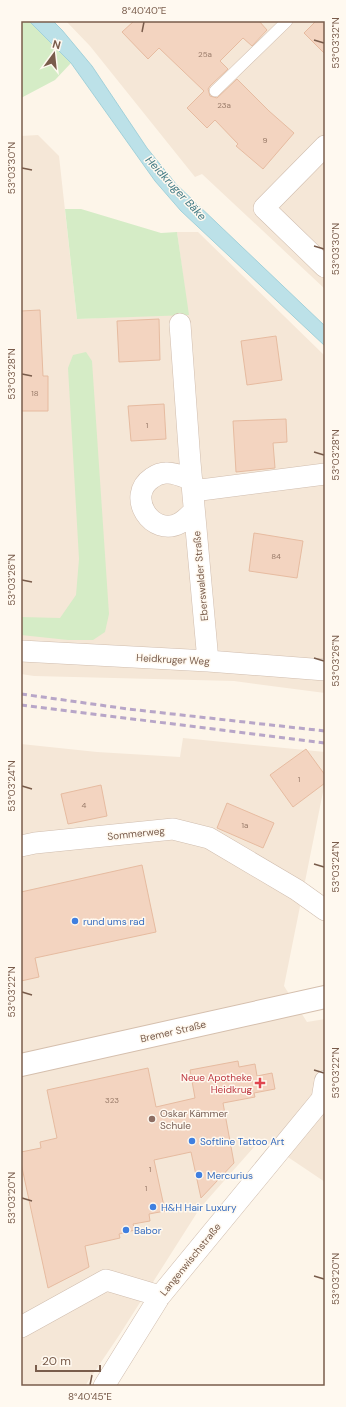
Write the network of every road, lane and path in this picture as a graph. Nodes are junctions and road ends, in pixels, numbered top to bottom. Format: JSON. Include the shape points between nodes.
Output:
{"nodes":[{"id":1,"x":287,"y":21,"type":"edge"},
{"id":2,"x":215,"y":91,"type":"dead end"},
{"id":3,"x":325,"y":146,"type":"edge"},
{"id":4,"x":325,"y":267,"type":"edge"},
{"id":5,"x":180,"y":324,"type":"dead end"},
{"id":6,"x":325,"y":474,"type":"edge"},
{"id":7,"x":193,"y":494,"type":"junction"},
{"id":8,"x":21,"y":651,"type":"edge"},
{"id":9,"x":208,"y":661,"type":"junction"},
{"id":10,"x":325,"y":670,"type":"edge"},
{"id":11,"x":21,"y":846,"type":"edge"},
{"id":12,"x":325,"y":910,"type":"edge"},
{"id":13,"x":325,"y":997,"type":"edge"},
{"id":14,"x":21,"y":1065,"type":"edge"},
{"id":15,"x":325,"y":1080,"type":"edge"},
{"id":16,"x":160,"y":1296,"type":"junction"},
{"id":17,"x":21,"y":1327,"type":"edge"},
{"id":18,"x":104,"y":1386,"type":"edge"}],
"edges":[{"from":1,"to":2,"type":"lane"},
{"from":3,"to":4,"type":"street","via":[[264,208]]},
{"from":5,"to":7,"type":"street","name":"Eberswalder Straße"},
{"from":6,"to":7,"type":"street"},
{"from":7,"to":9,"type":"street","name":"Eberswalder Straße"},
{"from":8,"to":9,"type":"street","name":"Heidkruger Weg"},
{"from":9,"to":10,"type":"street","name":"Heidkruger Weg"},
{"from":11,"to":12,"type":"street","name":"Sommerweg","via":[[174,829],[209,838],[297,890]]},
{"from":13,"to":14,"type":"main road","name":"Bremer Straße"},
{"from":15,"to":16,"type":"street","name":"Langenwischstraße","via":[[322,1099]]},
{"from":16,"to":17,"type":"street","via":[[106,1280]]},
{"from":16,"to":18,"type":"street","name":"Langenwischstraße"}]}
